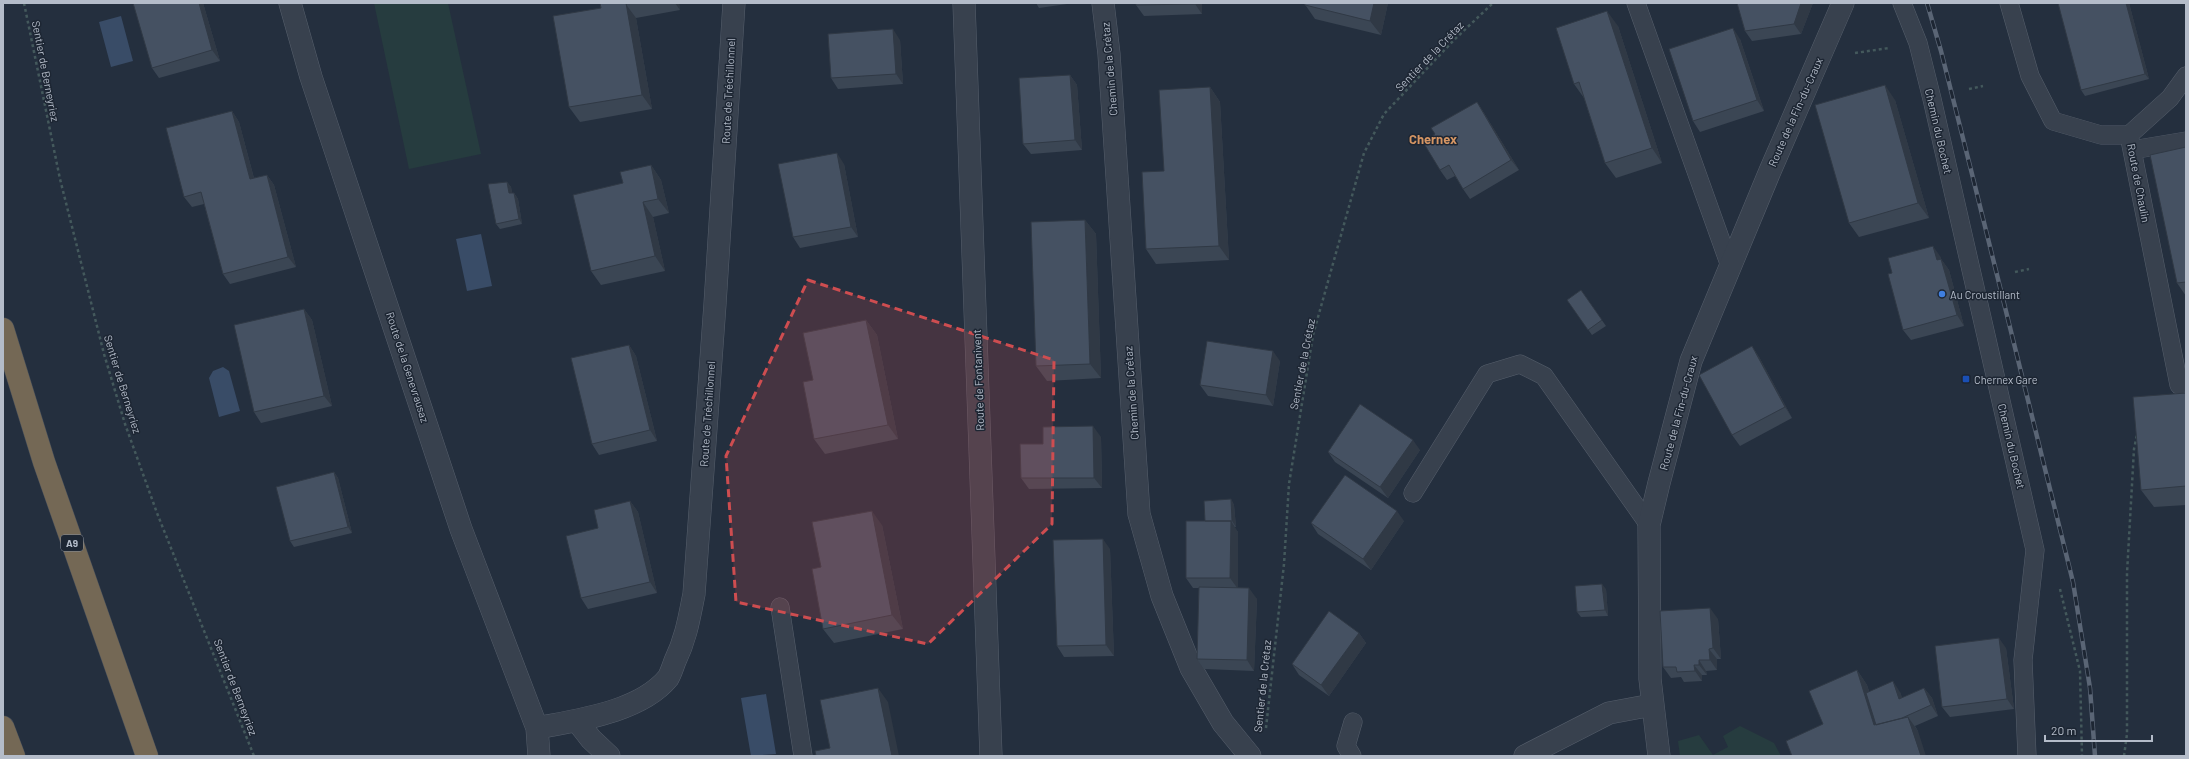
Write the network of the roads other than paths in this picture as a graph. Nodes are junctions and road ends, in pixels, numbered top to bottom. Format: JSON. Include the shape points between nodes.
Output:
{"nodes":[{"id":1,"x":290,"y":3,"type":"edge"},
{"id":2,"x":734,"y":3,"type":"edge"},
{"id":3,"x":964,"y":3,"type":"edge"},
{"id":4,"x":1103,"y":3,"type":"edge"},
{"id":5,"x":1636,"y":3,"type":"edge"},
{"id":6,"x":1843,"y":3,"type":"edge"},
{"id":7,"x":1902,"y":3,"type":"edge"},
{"id":8,"x":2009,"y":3,"type":"edge"},
{"id":9,"x":2186,"y":76,"type":"edge"},
{"id":10,"x":2186,"y":141,"type":"edge"},
{"id":11,"x":2130,"y":142,"type":"junction"},
{"id":12,"x":1730,"y":266,"type":"junction"},
{"id":13,"x":3,"y":329,"type":"edge"},
{"id":14,"x":2179,"y":385,"type":"dead end"},
{"id":15,"x":1413,"y":493,"type":"dead end"},
{"id":16,"x":1649,"y":525,"type":"junction"},
{"id":17,"x":780,"y":607,"type":"dead end"},
{"id":18,"x":1652,"y":705,"type":"junction"},
{"id":19,"x":577,"y":721,"type":"junction"},
{"id":20,"x":1352,"y":722,"type":"dead end"},
{"id":21,"x":3,"y":727,"type":"edge"},
{"id":22,"x":537,"y":728,"type":"junction"},
{"id":23,"x":14,"y":756,"type":"edge"},
{"id":24,"x":147,"y":756,"type":"edge"},
{"id":25,"x":538,"y":756,"type":"edge"},
{"id":26,"x":609,"y":756,"type":"edge"},
{"id":27,"x":804,"y":756,"type":"edge"},
{"id":28,"x":991,"y":756,"type":"edge"},
{"id":29,"x":1250,"y":756,"type":"edge"},
{"id":30,"x":1352,"y":756,"type":"edge"},
{"id":31,"x":1525,"y":756,"type":"edge"},
{"id":32,"x":1659,"y":756,"type":"edge"},
{"id":33,"x":2027,"y":756,"type":"edge"}],
"edges":[{"from":1,"to":22,"type":"street","name":"Route de la Genevrausaz","via":[[311,77],[461,529]]},
{"from":2,"to":19,"type":"street","name":"Route de Tréchillonnel","via":[[694,586],[685,639],[668,677],[648,696],[626,706]]},
{"from":3,"to":28,"type":"street","name":"Route de Fontanivent"},
{"from":4,"to":29,"type":"street","name":"Chemin de la Crétaz","via":[[1109,54],[1139,514],[1162,596],[1191,668],[1223,723]]},
{"from":5,"to":12,"type":"lane"},
{"from":6,"to":12,"type":"street","name":"Route de la Fin-du-Craux"},
{"from":7,"to":33,"type":"lane","name":"Chemin du Bochet","via":[[1916,36],[1923,64],[2035,550],[2023,660]]},
{"from":8,"to":11,"type":"lane","name":"Route de Chaulin","via":[[2030,76],[2053,121]]},
{"from":9,"to":11,"type":"lane","via":[[2170,98]]},
{"from":10,"to":11,"type":"lane"},
{"from":11,"to":14,"type":"lane","name":"Route de Chaulin"},
{"from":12,"to":16,"type":"street","name":"Route de la Fin-du-Craux","via":[[1691,361]]},
{"from":13,"to":24,"type":"highway","number":"A9","via":[[44,462]]},
{"from":15,"to":16,"type":"lane","via":[[1487,374],[1520,364],[1544,376]]},
{"from":16,"to":18,"type":"street","name":"Route de la Fin-du-Craux"},
{"from":17,"to":27,"type":"lane"},
{"from":18,"to":31,"type":"street","via":[[1609,714]]},
{"from":18,"to":32,"type":"street","name":"Route de la Fin-du-Craux"},
{"from":19,"to":22,"type":"street","name":"Route de Tréchillonnel"},
{"from":19,"to":26,"type":"street"},
{"from":20,"to":30,"type":"lane","via":[[1346,746]]},
{"from":21,"to":23,"type":"highway"},
{"from":22,"to":25,"type":"street","name":"Route de la Genevrausaz"}]}
